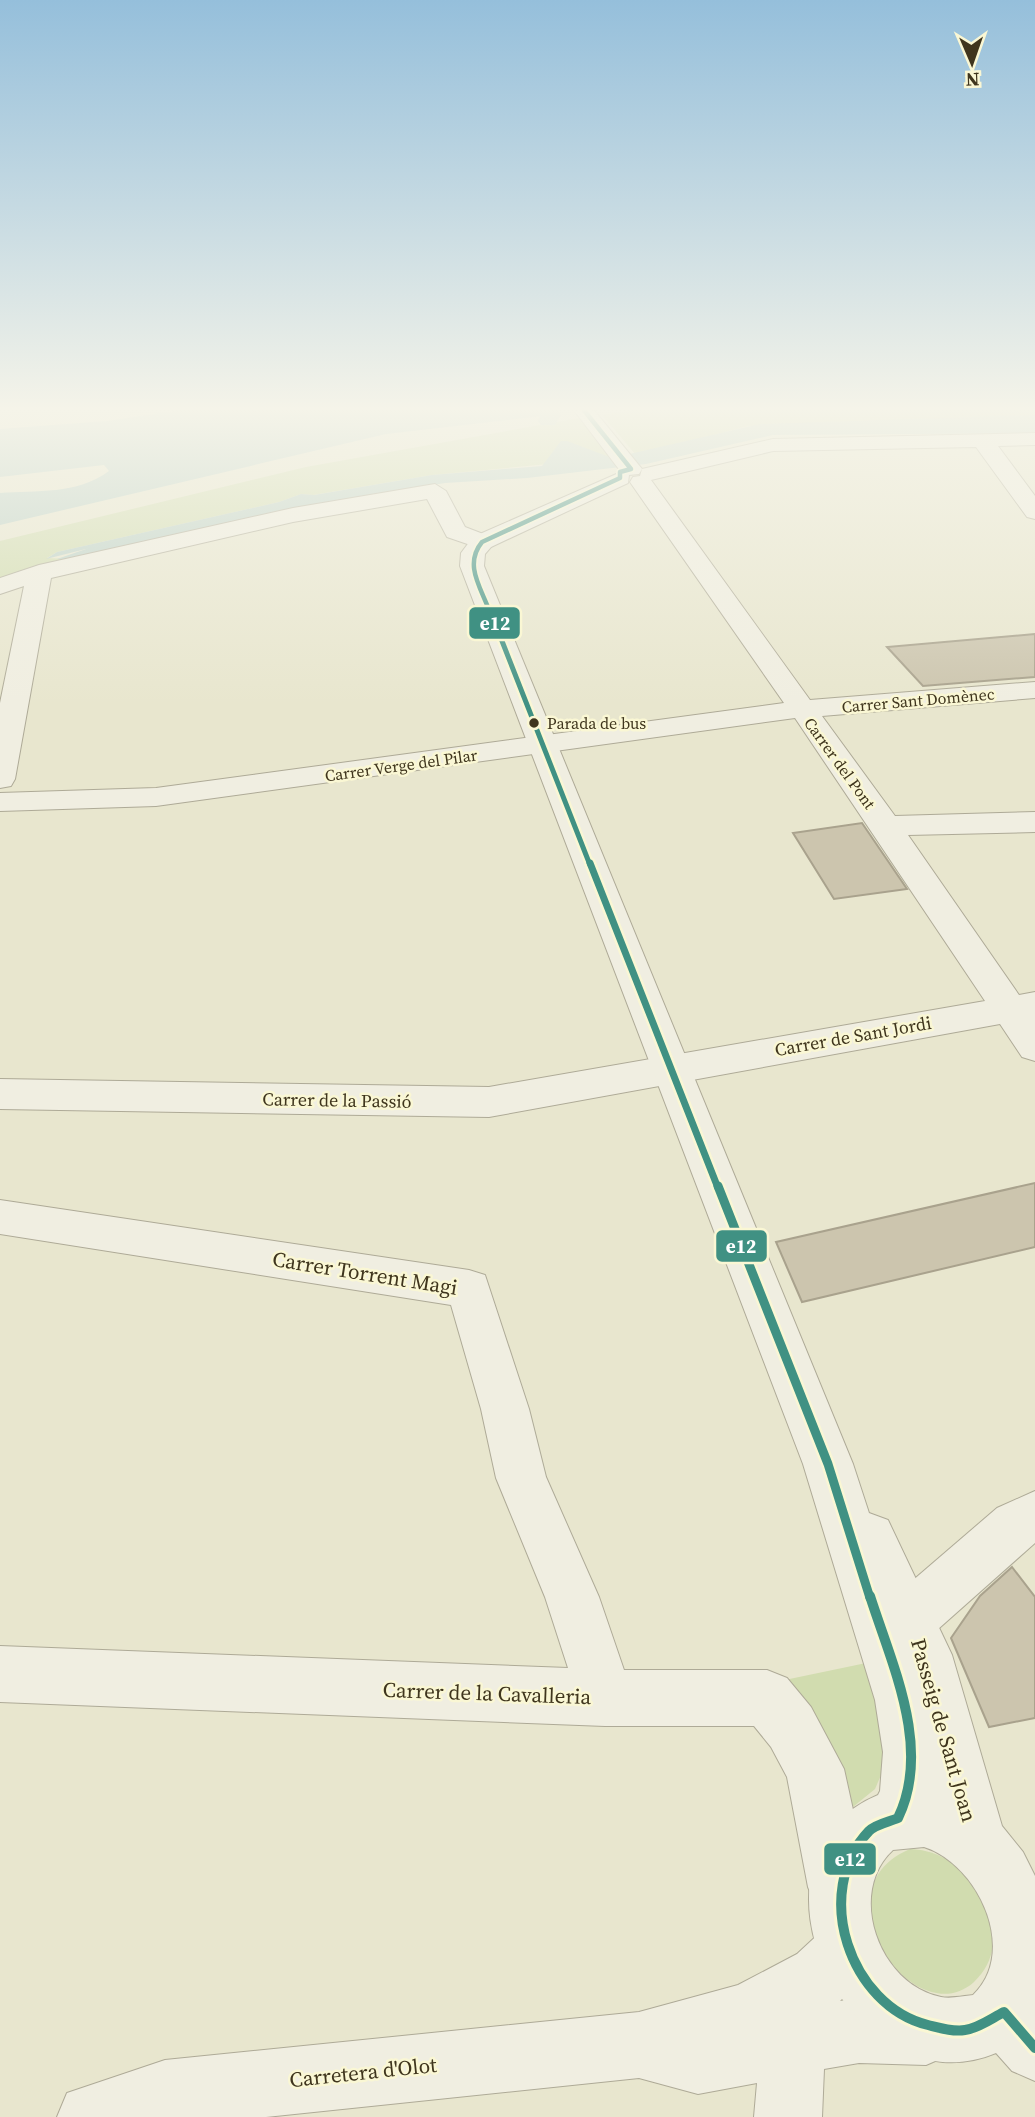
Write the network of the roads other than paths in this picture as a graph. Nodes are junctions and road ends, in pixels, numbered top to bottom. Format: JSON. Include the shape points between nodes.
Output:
{"nodes":[{"id":1,"x":336,"y":508,"type":"edge"},
{"id":2,"x":443,"y":508,"type":"edge"},
{"id":3,"x":558,"y":508,"type":"edge"},
{"id":4,"x":658,"y":508,"type":"edge"},
{"id":5,"x":482,"y":542,"type":"junction"},
{"id":6,"x":39,"y":572,"type":"junction"},
{"id":7,"x":0,"y":586,"type":"edge"},
{"id":8,"x":1035,"y":690,"type":"edge"},
{"id":9,"x":800,"y":709,"type":"junction"},
{"id":10,"x":542,"y":746,"type":"junction"},
{"id":11,"x":0,"y":779,"type":"edge"},
{"id":12,"x":0,"y":802,"type":"edge"},
{"id":13,"x":1035,"y":822,"type":"edge"},
{"id":14,"x":886,"y":826,"type":"junction"},
{"id":15,"x":1022,"y":1007,"type":"edge"},
{"id":16,"x":1035,"y":1047,"type":"edge"},
{"id":17,"x":670,"y":1068,"type":"junction"},
{"id":18,"x":0,"y":1094,"type":"edge"},
{"id":19,"x":0,"y":1217,"type":"edge"},
{"id":20,"x":828,"y":1464,"type":"junction"},
{"id":21,"x":1028,"y":1531,"type":"edge"},
{"id":22,"x":909,"y":1619,"type":"junction"},
{"id":23,"x":0,"y":1674,"type":"edge"},
{"id":24,"x":605,"y":1698,"type":"junction"},
{"id":25,"x":898,"y":1818,"type":"junction"},
{"id":26,"x":976,"y":1842,"type":"junction"},
{"id":27,"x":839,"y":1887,"type":"junction"},
{"id":28,"x":847,"y":1950,"type":"junction"},
{"id":29,"x":1019,"y":2030,"type":"edge"},
{"id":30,"x":936,"y":2032,"type":"junction"},
{"id":31,"x":793,"y":2041,"type":"junction"},
{"id":32,"x":639,"y":2045,"type":"junction"},
{"id":33,"x":149,"y":2105,"type":"edge"},
{"id":34,"x":91,"y":2117,"type":"edge"},
{"id":35,"x":788,"y":2117,"type":"edge"}],
"edges":[{"from":1,"to":6,"type":"street"},
{"from":2,"to":5,"type":"street","via":[[455,533]]},
{"from":3,"to":5,"type":"street"},
{"from":4,"to":9,"type":"street","name":"Carrer del Pont"},
{"from":5,"to":10,"type":"street","name":"Passeig de Sant Joan","via":[[473,553],[472,566]]},
{"from":6,"to":7,"type":"street"},
{"from":6,"to":11,"type":"street"},
{"from":8,"to":9,"type":"street","name":"Carrer Sant Domènec"},
{"from":9,"to":10,"type":"street","name":"Carrer Verge del Pilar"},
{"from":9,"to":14,"type":"street","name":"Carrer del Pont"},
{"from":10,"to":12,"type":"street","name":"Carrer Verge del Pilar","via":[[156,797]]},
{"from":10,"to":17,"type":"street","name":"Passeig de Sant Joan"},
{"from":13,"to":14,"type":"street"},
{"from":14,"to":15,"type":"street","name":"Carrer del Pont"},
{"from":15,"to":16,"type":"street","name":"Carrer del Pont"},
{"from":15,"to":17,"type":"street","name":"Carrer de Sant Jordi"},
{"from":17,"to":18,"type":"street","name":"Carrer de la Passió","via":[[489,1102]]},
{"from":17,"to":20,"type":"street","name":"Passeig de Sant Joan"},
{"from":19,"to":24,"type":"street","name":"Carrer Torrent Magi","via":[[469,1289],[521,1478],[572,1597]]},
{"from":20,"to":22,"type":"street","name":"Passeig de Sant Joan"},
{"from":20,"to":25,"type":"street","name":"Passeig de Sant Joan","via":[[903,1700],[912,1752],[909,1795]]},
{"from":21,"to":22,"type":"street"},
{"from":22,"to":26,"type":"street","name":"Passeig de Sant Joan","via":[[925,1655]]},
{"from":23,"to":24,"type":"street","name":"Carrer de la Cavalleria"},
{"from":24,"to":27,"type":"street","name":"Carrer de la Cavalleria","via":[[767,1699],[791,1727],[815,1769]]},
{"from":25,"to":26,"type":"street","name":"Passeig de Sant Joan","via":[[924,1817],[951,1825]]},
{"from":25,"to":27,"type":"street","name":"Passeig de Sant Joan","via":[[870,1830],[850,1855]]},
{"from":26,"to":29,"type":"street","name":"Passeig de Sant Joan","via":[[998,1865],[1015,1894],[1024,1926],[1026,1958],[1019,1987]]},
{"from":27,"to":28,"type":"street","name":"Passeig de Sant Joan","via":[[839,1918]]},
{"from":28,"to":30,"type":"street","name":"Passeig de Sant Joan","via":[[863,1979],[895,2014]]},
{"from":28,"to":32,"type":"street","name":"Carretera d'Olot","via":[[820,1977],[748,2015]]},
{"from":29,"to":30,"type":"street","name":"Passeig de Sant Joan","via":[[984,2026]]},
{"from":30,"to":31,"type":"street","name":"Carretera d'Olot","via":[[859,2031]]},
{"from":31,"to":32,"type":"street","name":"Carretera d'Olot","via":[[698,2061]]},
{"from":31,"to":35,"type":"street"},
{"from":32,"to":33,"type":"street","name":"Carretera d'Olot"},
{"from":33,"to":34,"type":"street","name":"Carretera d'Olot"}]}
